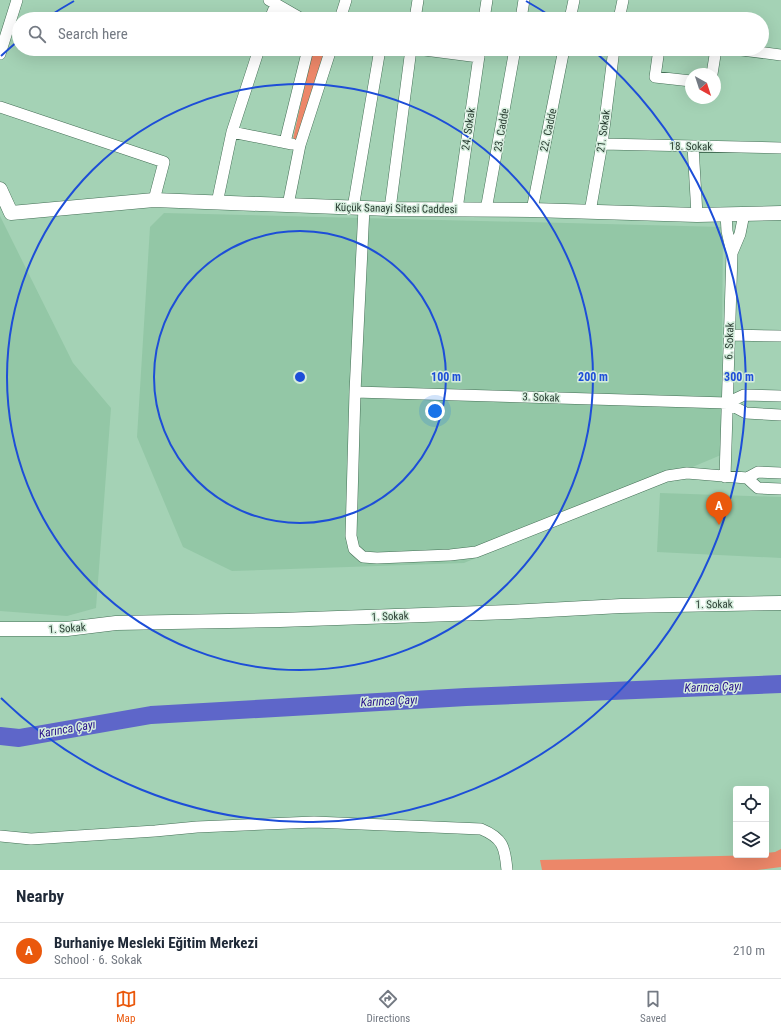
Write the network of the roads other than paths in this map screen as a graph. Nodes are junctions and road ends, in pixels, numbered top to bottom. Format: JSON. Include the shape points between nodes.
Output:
{"nodes":[{"id":1,"x":17,"y":0,"type":"edge"},
{"id":2,"x":346,"y":0,"type":"edge"},
{"id":3,"x":418,"y":0,"type":"edge"},
{"id":4,"x":487,"y":0,"type":"edge"},
{"id":5,"x":524,"y":0,"type":"edge"},
{"id":6,"x":574,"y":0,"type":"edge"},
{"id":7,"x":623,"y":0,"type":"edge"},
{"id":8,"x":272,"y":1,"type":"edge"},
{"id":9,"x":13,"y":12,"type":"edge"},
{"id":10,"x":271,"y":12,"type":"edge"},
{"id":11,"x":290,"y":12,"type":"edge"},
{"id":12,"x":342,"y":12,"type":"edge"},
{"id":13,"x":417,"y":12,"type":"edge"},
{"id":14,"x":485,"y":12,"type":"edge"},
{"id":15,"x":522,"y":12,"type":"edge"},
{"id":16,"x":571,"y":12,"type":"edge"},
{"id":17,"x":620,"y":12,"type":"edge"},
{"id":18,"x":12,"y":16,"type":"edge"},
{"id":19,"x":769,"y":53,"type":"edge"},
{"id":20,"x":0,"y":54,"type":"edge"},
{"id":21,"x":781,"y":55,"type":"edge"},
{"id":22,"x":256,"y":56,"type":"edge"},
{"id":23,"x":306,"y":56,"type":"edge"},
{"id":24,"x":329,"y":56,"type":"edge"},
{"id":25,"x":379,"y":56,"type":"edge"},
{"id":26,"x":410,"y":56,"type":"edge"},
{"id":27,"x":479,"y":56,"type":"edge"},
{"id":28,"x":514,"y":56,"type":"edge"},
{"id":29,"x":563,"y":56,"type":"edge"},
{"id":30,"x":613,"y":56,"type":"edge"},
{"id":31,"x":658,"y":56,"type":"edge"},
{"id":32,"x":715,"y":56,"type":"edge"},
{"id":33,"x":713,"y":68,"type":"edge"},
{"id":34,"x":685,"y":80,"type":"edge"},
{"id":35,"x":0,"y":107,"type":"edge"},
{"id":36,"x":232,"y":132,"type":"junction"},
{"id":37,"x":285,"y":142,"type":"junction"},
{"id":38,"x":602,"y":144,"type":"junction"},
{"id":39,"x":300,"y":145,"type":"junction"},
{"id":40,"x":693,"y":146,"type":"junction"},
{"id":41,"x":781,"y":148,"type":"edge"},
{"id":42,"x":0,"y":189,"type":"edge"},
{"id":43,"x":154,"y":200,"type":"junction"},
{"id":44,"x":217,"y":203,"type":"junction"},
{"id":45,"x":288,"y":205,"type":"junction"},
{"id":46,"x":358,"y":208,"type":"junction"},
{"id":47,"x":390,"y":209,"type":"junction"},
{"id":48,"x":457,"y":209,"type":"junction"},
{"id":49,"x":486,"y":210,"type":"junction"},
{"id":50,"x":532,"y":210,"type":"junction"},
{"id":51,"x":590,"y":212,"type":"junction"},
{"id":52,"x":781,"y":213,"type":"edge"},
{"id":53,"x":726,"y":214,"type":"junction"},
{"id":54,"x":744,"y":214,"type":"junction"},
{"id":55,"x":697,"y":215,"type":"junction"},
{"id":56,"x":732,"y":253,"type":"junction"},
{"id":57,"x":730,"y":335,"type":"junction"},
{"id":58,"x":781,"y":336,"type":"edge"},
{"id":59,"x":355,"y":392,"type":"junction"},
{"id":60,"x":781,"y":396,"type":"edge"},
{"id":61,"x":727,"y":403,"type":"junction"},
{"id":62,"x":781,"y":415,"type":"edge"},
{"id":63,"x":781,"y":473,"type":"edge"},
{"id":64,"x":725,"y":477,"type":"junction"},
{"id":65,"x":747,"y":478,"type":"junction"},
{"id":66,"x":781,"y":489,"type":"edge"},
{"id":67,"x":781,"y":603,"type":"edge"},
{"id":68,"x":0,"y":629,"type":"edge"},
{"id":69,"x":0,"y":836,"type":"edge"},
{"id":70,"x":507,"y":870,"type":"edge"}],
"edges":[{"from":1,"to":9,"type":"street"},
{"from":2,"to":12,"type":"street"},
{"from":3,"to":13,"type":"street"},
{"from":4,"to":14,"type":"street"},
{"from":5,"to":15,"type":"street"},
{"from":6,"to":16,"type":"street"},
{"from":7,"to":17,"type":"street"},
{"from":8,"to":10,"type":"street"},
{"from":8,"to":11,"type":"street"},
{"from":18,"to":20,"type":"street"},
{"from":19,"to":21,"type":"street"},
{"from":22,"to":36,"type":"street"},
{"from":23,"to":37,"type":"street"},
{"from":24,"to":39,"type":"street"},
{"from":25,"to":46,"type":"street"},
{"from":26,"to":47,"type":"street"},
{"from":27,"to":48,"type":"street","name":"24. Sokak"},
{"from":28,"to":49,"type":"street","name":"23. Cadde"},
{"from":29,"to":50,"type":"street","name":"22. Cadde"},
{"from":30,"to":38,"type":"street","name":"21. Sokak"},
{"from":31,"to":34,"type":"street","via":[[655,77]]},
{"from":32,"to":33,"type":"street"},
{"from":35,"to":43,"type":"street","via":[[164,162]]},
{"from":36,"to":37,"type":"street"},
{"from":36,"to":44,"type":"street"},
{"from":37,"to":39,"type":"street"},
{"from":38,"to":40,"type":"street","name":"18. Sokak"},
{"from":38,"to":51,"type":"street","name":"21. Sokak"},
{"from":39,"to":45,"type":"street"},
{"from":40,"to":41,"type":"street","name":"18. Sokak"},
{"from":40,"to":55,"type":"street"},
{"from":42,"to":43,"type":"street","name":"Küçük Sanayi Sitesi Caddesi","via":[[11,213]]},
{"from":43,"to":44,"type":"street","name":"Küçük Sanayi Sitesi Caddesi"},
{"from":44,"to":45,"type":"street","name":"Küçük Sanayi Sitesi Caddesi"},
{"from":45,"to":46,"type":"street","name":"Küçük Sanayi Sitesi Caddesi"},
{"from":46,"to":47,"type":"street","name":"Küçük Sanayi Sitesi Caddesi"},
{"from":46,"to":59,"type":"street"},
{"from":47,"to":48,"type":"street","name":"Küçük Sanayi Sitesi Caddesi"},
{"from":48,"to":49,"type":"street","name":"Küçük Sanayi Sitesi Caddesi"},
{"from":49,"to":50,"type":"street","name":"Küçük Sanayi Sitesi Caddesi"},
{"from":50,"to":51,"type":"street","name":"Küçük Sanayi Sitesi Caddesi"},
{"from":51,"to":55,"type":"street","name":"Küçük Sanayi Sitesi Caddesi"},
{"from":52,"to":54,"type":"street","name":"Küçük Sanayi Sitesi Caddesi"},
{"from":53,"to":54,"type":"street","name":"Küçük Sanayi Sitesi Caddesi"},
{"from":53,"to":55,"type":"street","name":"Küçük Sanayi Sitesi Caddesi"},
{"from":53,"to":56,"type":"street"},
{"from":54,"to":56,"type":"street","via":[[740,234]]},
{"from":56,"to":57,"type":"street","name":"6. Sokak"},
{"from":57,"to":58,"type":"street"},
{"from":57,"to":61,"type":"street","name":"6. Sokak"},
{"from":59,"to":61,"type":"street","name":"3. Sokak"},
{"from":59,"to":64,"type":"street","via":[[351,536],[354,549],[363,557],[476,552],[667,476],[687,473]]},
{"from":60,"to":61,"type":"street","name":"3. Sokak","via":[[744,395]]},
{"from":61,"to":62,"type":"street","name":"3. Sokak","via":[[746,413]]},
{"from":61,"to":64,"type":"street","name":"6. Sokak"},
{"from":63,"to":65,"type":"street","via":[[758,472]]},
{"from":64,"to":65,"type":"street"},
{"from":65,"to":66,"type":"street","via":[[758,488]]},
{"from":67,"to":68,"type":"street","name":"1. Sokak","via":[[621,606],[310,619],[116,623],[67,629]]},
{"from":69,"to":70,"type":"street","via":[[31,839],[197,826],[314,822],[481,829],[493,834],[500,842],[506,852]]}]}
